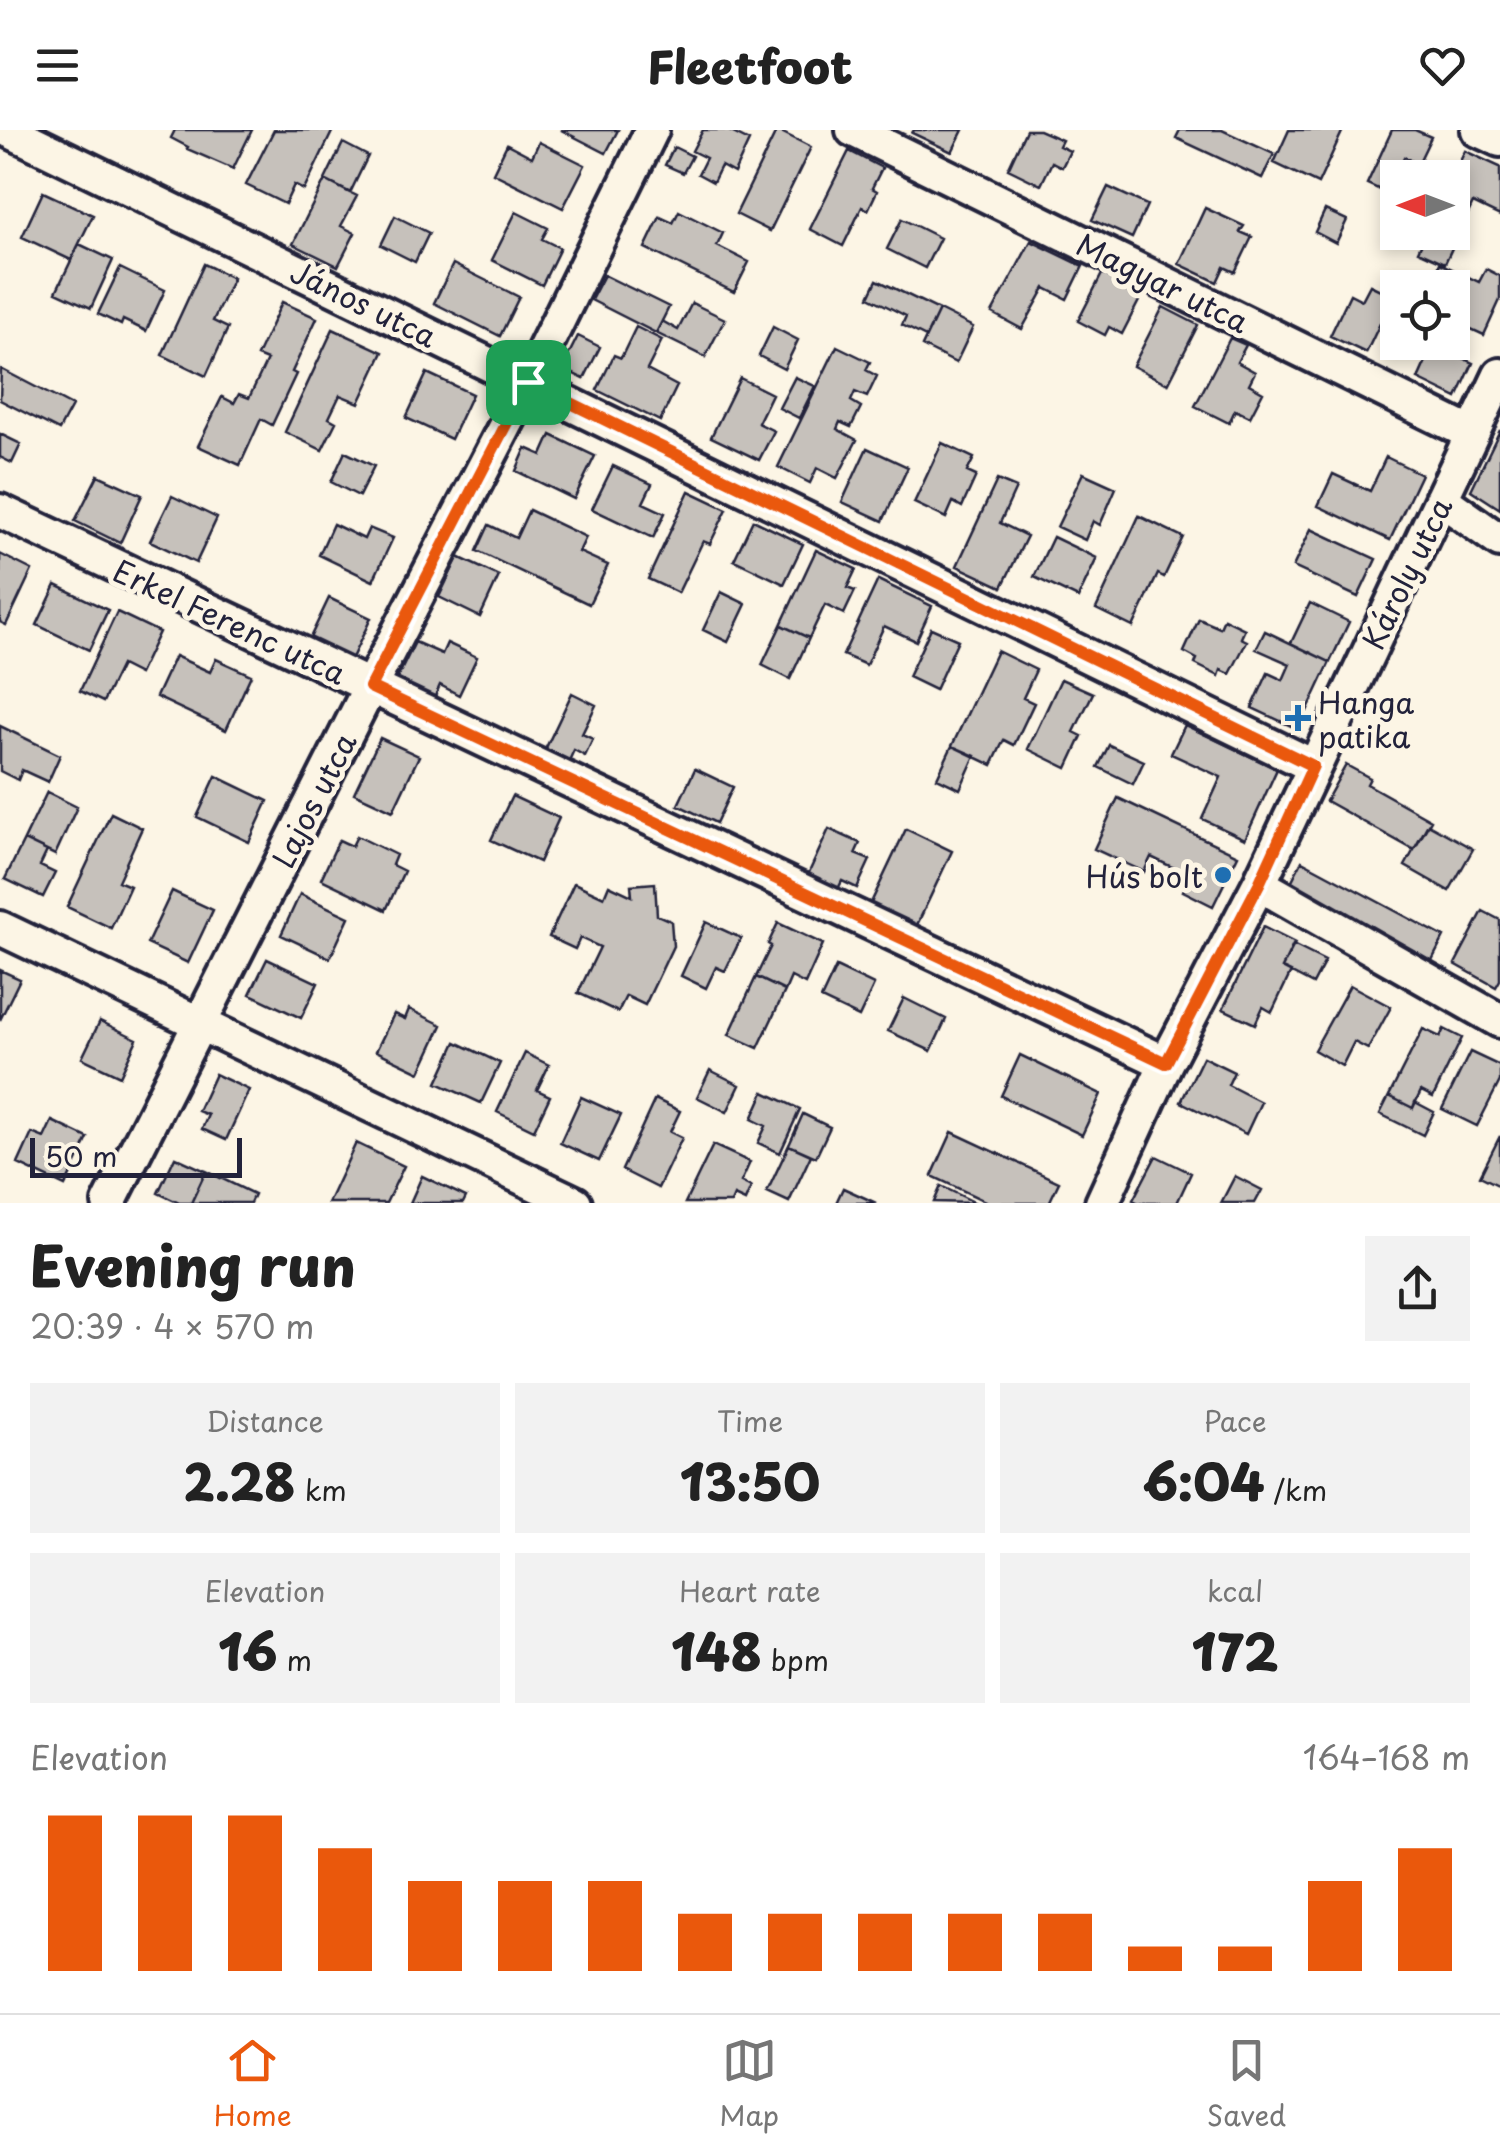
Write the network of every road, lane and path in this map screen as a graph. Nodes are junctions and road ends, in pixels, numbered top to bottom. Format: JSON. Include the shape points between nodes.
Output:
{"nodes":[{"id":1,"x":8,"y":130,"type":"edge"},
{"id":2,"x":652,"y":130,"type":"edge"},
{"id":3,"x":853,"y":130,"type":"edge"},
{"id":4,"x":1478,"y":130,"type":"edge"},
{"id":5,"x":1500,"y":140,"type":"edge"},
{"id":6,"x":1500,"y":375,"type":"edge"},
{"id":7,"x":528,"y":382,"type":"junction"},
{"id":8,"x":1472,"y":434,"type":"junction"},
{"id":9,"x":1441,"y":499,"type":"junction"},
{"id":10,"x":0,"y":512,"type":"edge"},
{"id":11,"x":1500,"y":541,"type":"edge"},
{"id":12,"x":370,"y":687,"type":"junction"},
{"id":13,"x":1313,"y":766,"type":"junction"},
{"id":14,"x":1259,"y":884,"type":"junction"},
{"id":15,"x":0,"y":928,"type":"edge"},
{"id":16,"x":1500,"y":1021,"type":"edge"},
{"id":17,"x":200,"y":1024,"type":"junction"},
{"id":18,"x":1166,"y":1063,"type":"junction"},
{"id":19,"x":109,"y":1203,"type":"edge"},
{"id":20,"x":575,"y":1203,"type":"edge"},
{"id":21,"x":1102,"y":1203,"type":"edge"}],
"edges":[{"from":1,"to":7,"type":"street","name":"János utca"},
{"from":2,"to":7,"type":"street","name":"Lajos utca"},
{"from":3,"to":8,"type":"street","name":"Magyar utca"},
{"from":4,"to":5,"type":"street"},
{"from":6,"to":8,"type":"street","name":"Károly utca"},
{"from":7,"to":12,"type":"street","name":"Lajos utca"},
{"from":7,"to":13,"type":"street","name":"János utca"},
{"from":8,"to":9,"type":"street","name":"Károly utca"},
{"from":9,"to":11,"type":"street"},
{"from":9,"to":13,"type":"street","name":"Károly utca"},
{"from":10,"to":12,"type":"street","name":"Erkel Ferenc utca"},
{"from":12,"to":17,"type":"street","name":"Lajos utca"},
{"from":12,"to":18,"type":"street","name":"Erkel Ferenc utca"},
{"from":13,"to":14,"type":"street","name":"Károly utca"},
{"from":14,"to":16,"type":"street"},
{"from":14,"to":18,"type":"street","name":"Károly utca"},
{"from":15,"to":17,"type":"street"},
{"from":17,"to":19,"type":"street","name":"Lajos utca"},
{"from":17,"to":20,"type":"street"},
{"from":18,"to":21,"type":"street","name":"Károly utca"}]}
